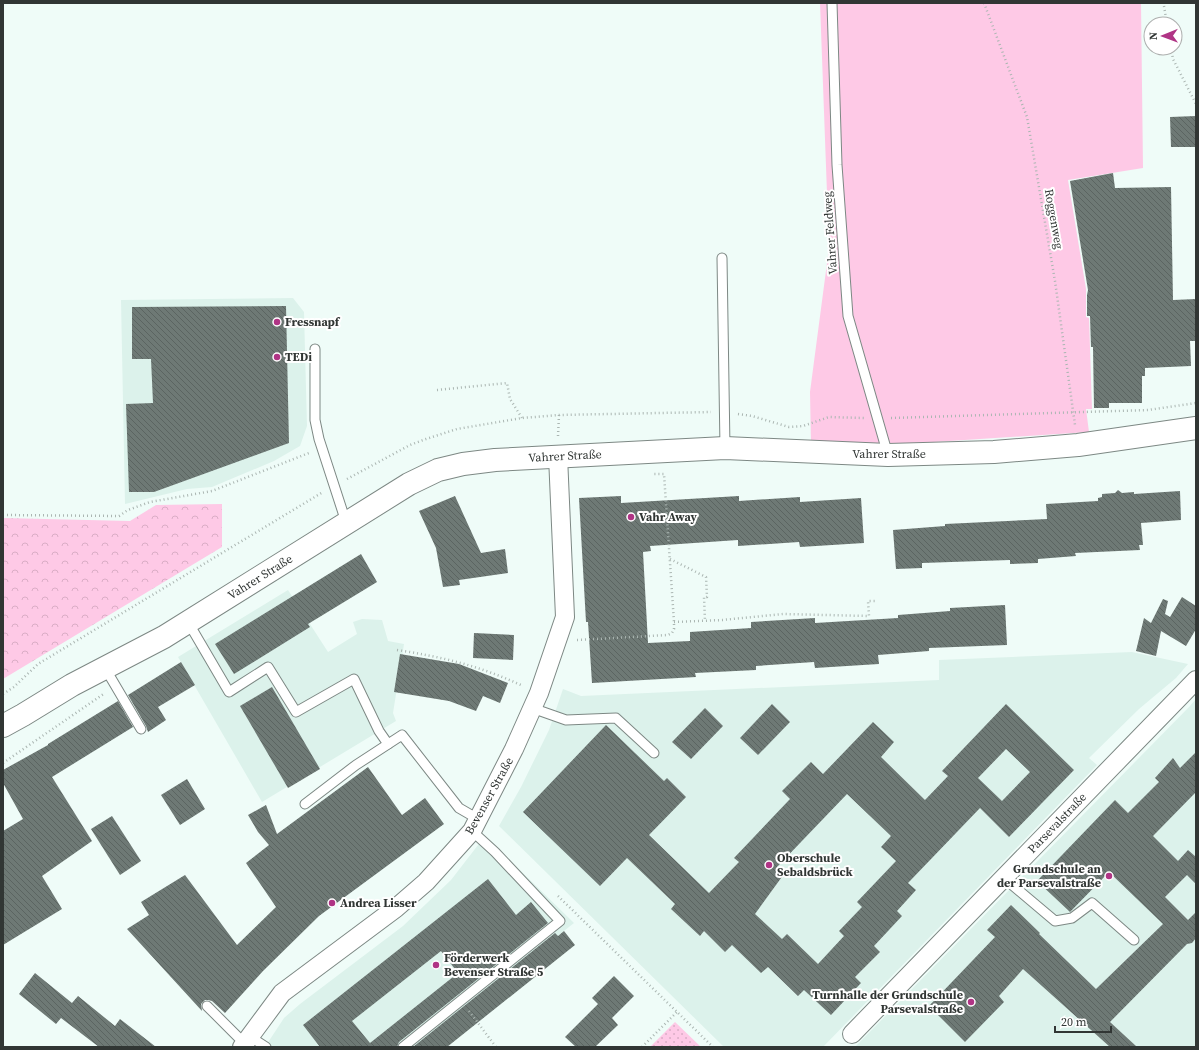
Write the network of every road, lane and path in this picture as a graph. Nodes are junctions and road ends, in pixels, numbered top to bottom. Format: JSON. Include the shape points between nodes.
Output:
{"nodes":[{"id":1,"x":832,"y":3,"type":"edge"},
{"id":2,"x":984,"y":3,"type":"edge"},
{"id":3,"x":1164,"y":6,"type":"dead end"},
{"id":4,"x":1166,"y":16,"type":"edge"},
{"id":5,"x":1172,"y":56,"type":"edge"},
{"id":6,"x":1196,"y":104,"type":"edge"},
{"id":7,"x":722,"y":258,"type":"dead end"},
{"id":8,"x":315,"y":348,"type":"dead end"},
{"id":9,"x":437,"y":390,"type":"dead end"},
{"id":10,"x":522,"y":418,"type":"dead end"},
{"id":11,"x":1196,"y":428,"type":"edge"},
{"id":12,"x":319,"y":439,"type":"junction"},
{"id":13,"x":1078,"y":445,"type":"junction"},
{"id":14,"x":725,"y":448,"type":"junction"},
{"id":15,"x":888,"y":455,"type":"junction"},
{"id":16,"x":558,"y":456,"type":"junction"},
{"id":17,"x":649,"y":474,"type":"dead end"},
{"id":18,"x":3,"y":515,"type":"edge"},
{"id":19,"x":346,"y":522,"type":"junction"},
{"id":20,"x":245,"y":539,"type":"dead end"},
{"id":21,"x":669,"y":559,"type":"junction"},
{"id":22,"x":875,"y":601,"type":"dead end"},
{"id":23,"x":705,"y":621,"type":"junction"},
{"id":24,"x":188,"y":622,"type":"junction"},
{"id":25,"x":674,"y":622,"type":"junction"},
{"id":26,"x":557,"y":642,"type":"junction"},
{"id":27,"x":397,"y":650,"type":"dead end"},
{"id":28,"x":105,"y":667,"type":"junction"},
{"id":29,"x":1196,"y":680,"type":"edge"},
{"id":30,"x":116,"y":686,"type":"junction"},
{"id":31,"x":3,"y":694,"type":"edge"},
{"id":32,"x":536,"y":701,"type":"junction"},
{"id":33,"x":3,"y":726,"type":"edge"},
{"id":34,"x":141,"y":729,"type":"dead end"},
{"id":35,"x":388,"y":744,"type":"junction"},
{"id":36,"x":654,"y":753,"type":"dead end"},
{"id":37,"x":3,"y":763,"type":"edge"},
{"id":38,"x":305,"y":804,"type":"dead end"},
{"id":39,"x":475,"y":825,"type":"junction"},
{"id":40,"x":1004,"y":878,"type":"junction"},
{"id":41,"x":552,"y":890,"type":"dead end"},
{"id":42,"x":1134,"y":940,"type":"dead end"},
{"id":43,"x":462,"y":1001,"type":"junction"},
{"id":44,"x":207,"y":1006,"type":"dead end"},
{"id":45,"x":678,"y":1012,"type":"junction"},
{"id":46,"x":852,"y":1034,"type":"dead end"},
{"id":47,"x":245,"y":1042,"type":"edge"},
{"id":48,"x":266,"y":1047,"type":"edge"},
{"id":49,"x":403,"y":1047,"type":"edge"},
{"id":50,"x":496,"y":1047,"type":"edge"},
{"id":51,"x":642,"y":1047,"type":"edge"},
{"id":52,"x":712,"y":1047,"type":"edge"}],
"edges":[{"from":1,"to":15,"type":"lane","name":"Vahrer Feldweg","via":[[837,165],[848,316]]},
{"from":2,"to":13,"type":"path","name":"Roggenweg","via":[[1027,117],[1055,281]]},
{"from":3,"to":4,"type":"path"},
{"from":5,"to":6,"type":"path"},
{"from":7,"to":14,"type":"lane"},
{"from":8,"to":12,"type":"lane","via":[[316,420]]},
{"from":9,"to":10,"type":"path","via":[[507,383],[510,399]]},
{"from":11,"to":13,"type":"main road","name":"Vahrer Straße"},
{"from":12,"to":18,"type":"path","via":[[310,453],[212,492],[150,502],[119,516]]},
{"from":12,"to":19,"type":"lane"},
{"from":13,"to":15,"type":"main road","name":"Vahrer Straße","via":[[994,452]]},
{"from":14,"to":15,"type":"main road","name":"Vahrer Straße"},
{"from":14,"to":16,"type":"main road","name":"Vahrer Straße"},
{"from":16,"to":19,"type":"main road","name":"Vahrer Straße","via":[[495,460],[438,470],[409,484]]},
{"from":16,"to":26,"type":"street","name":"Bevenser Straße","via":[[565,617]]},
{"from":17,"to":21,"type":"path","via":[[664,474]]},
{"from":19,"to":24,"type":"main road","name":"Vahrer Straße"},
{"from":20,"to":31,"type":"path","via":[[38,664]]},
{"from":21,"to":23,"type":"path","via":[[706,577]]},
{"from":21,"to":25,"type":"path"},
{"from":22,"to":23,"type":"path","via":[[868,601],[869,616],[783,614]]},
{"from":23,"to":25,"type":"path"},
{"from":24,"to":28,"type":"main road","name":"Vahrer Straße"},
{"from":24,"to":35,"type":"lane","via":[[229,692],[268,667],[296,712],[354,679]]},
{"from":25,"to":26,"type":"path","via":[[673,631],[668,634]]},
{"from":26,"to":32,"type":"street","name":"Bevenser Straße"},
{"from":27,"to":32,"type":"path","via":[[436,656],[477,667]]},
{"from":28,"to":30,"type":"lane"},
{"from":28,"to":33,"type":"main road","name":"Vahrer Straße"},
{"from":29,"to":40,"type":"street","name":"Parsevalstraße"},
{"from":30,"to":34,"type":"lane"},
{"from":30,"to":37,"type":"path"},
{"from":32,"to":36,"type":"lane","via":[[566,720],[616,718]]},
{"from":32,"to":39,"type":"street","name":"Bevenser Straße"},
{"from":35,"to":38,"type":"lane"},
{"from":35,"to":39,"type":"lane","via":[[402,735]]},
{"from":39,"to":43,"type":"lane","via":[[495,852],[560,922]]},
{"from":39,"to":47,"type":"street","name":"Bevenser Straße","via":[[426,882],[402,903],[282,993]]},
{"from":40,"to":42,"type":"lane","via":[[1055,922],[1072,918],[1092,903]]},
{"from":40,"to":46,"type":"street","name":"Parsevalstraße"},
{"from":41,"to":45,"type":"path"},
{"from":43,"to":49,"type":"lane"},
{"from":43,"to":50,"type":"path"},
{"from":44,"to":47,"type":"lane"},
{"from":45,"to":51,"type":"path"},
{"from":45,"to":52,"type":"path"},
{"from":47,"to":48,"type":"lane"}]}
